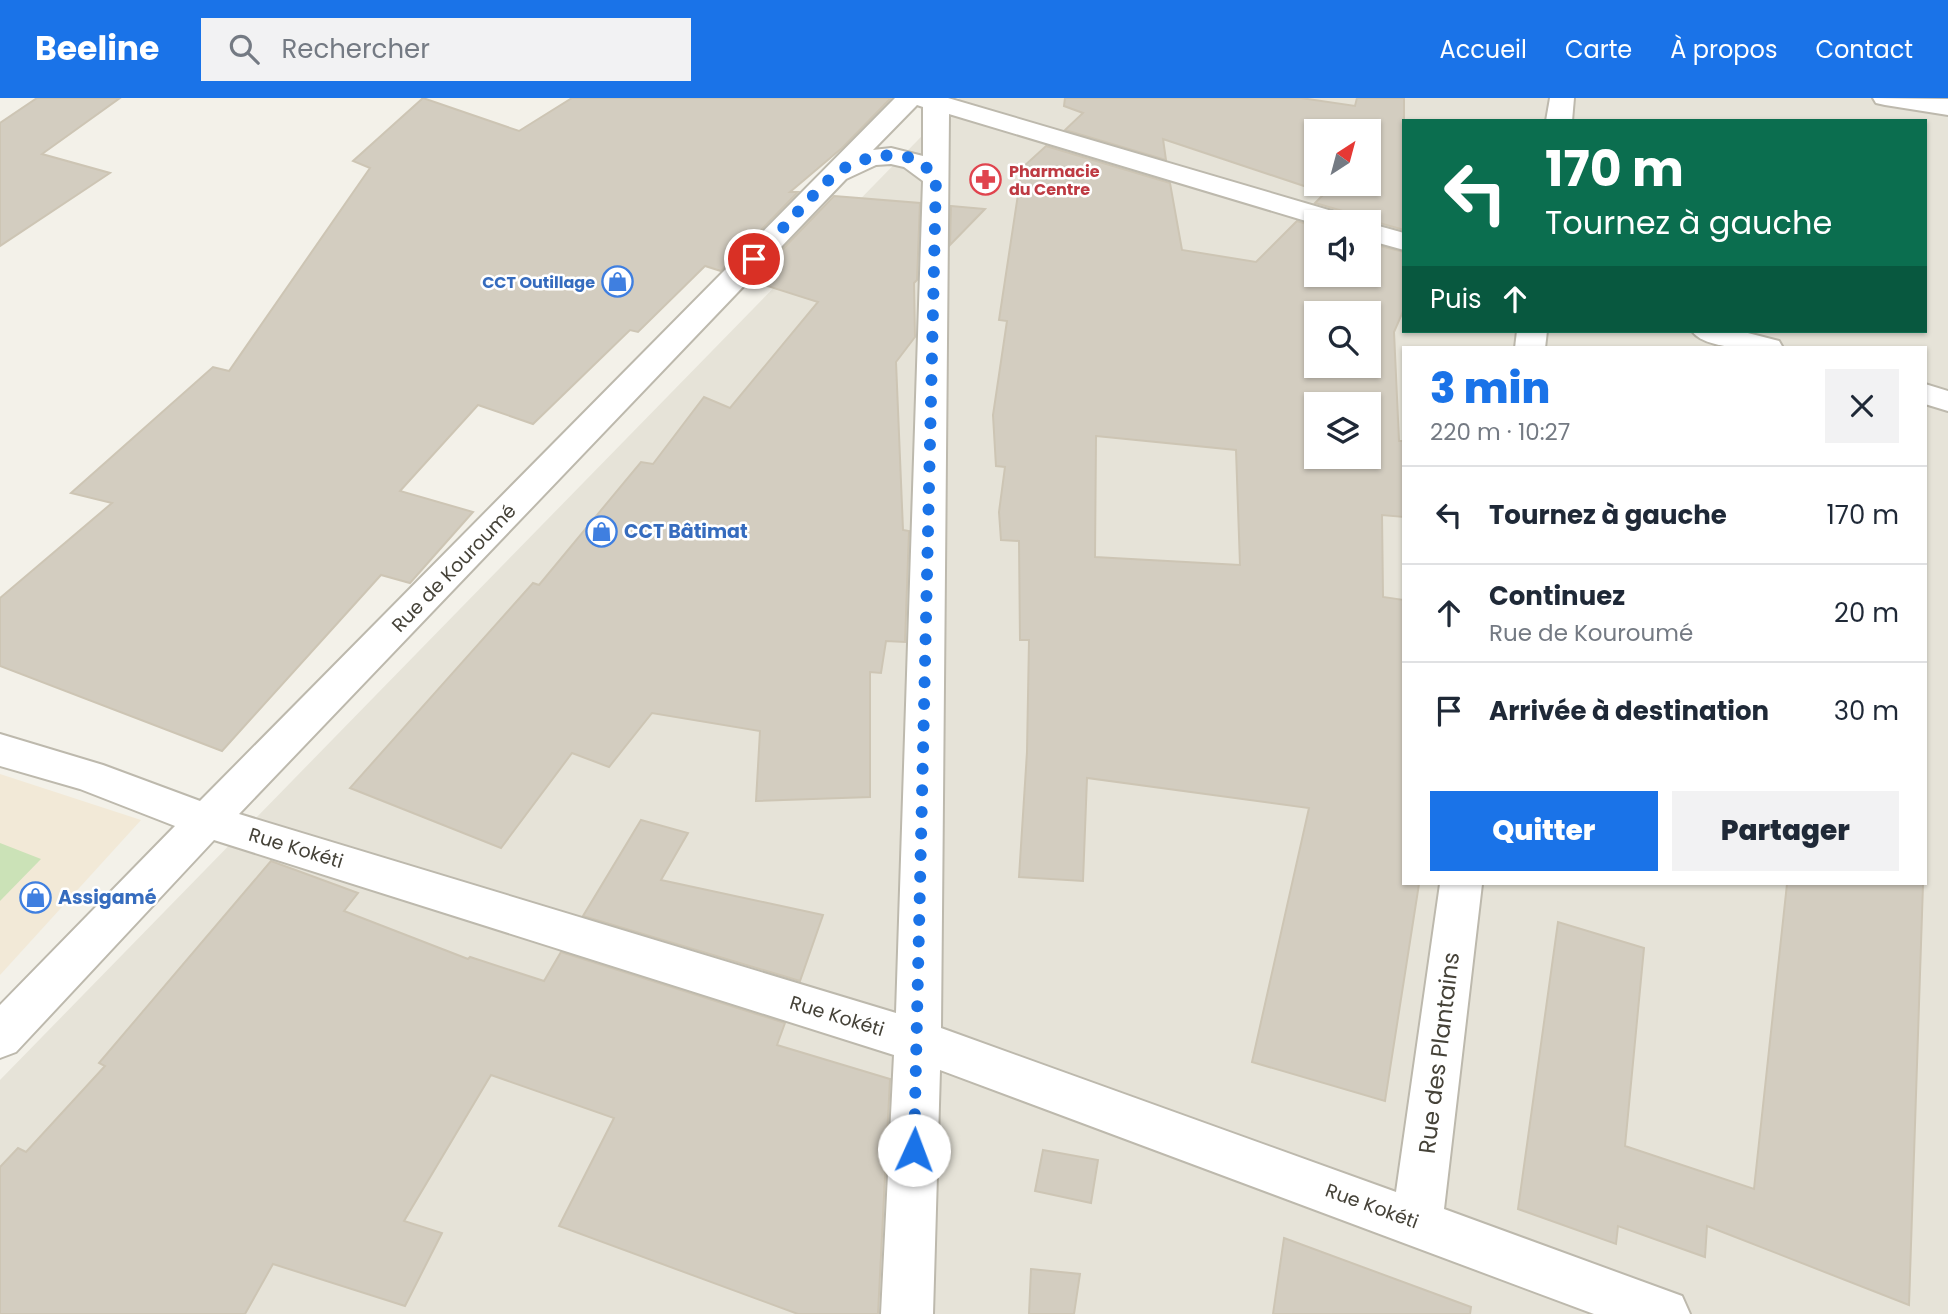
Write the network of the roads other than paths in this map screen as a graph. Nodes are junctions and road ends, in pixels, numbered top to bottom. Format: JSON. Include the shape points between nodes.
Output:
{"nodes":[{"id":1,"x":1562,"y":98,"type":"edge"},
{"id":2,"x":1885,"y":98,"type":"edge"},
{"id":3,"x":926,"y":99,"type":"edge"},
{"id":4,"x":1948,"y":107,"type":"edge"},
{"id":5,"x":1559,"y":119,"type":"edge"},
{"id":6,"x":834,"y":176,"type":"junction"},
{"id":7,"x":936,"y":178,"type":"junction"},
{"id":8,"x":1304,"y":212,"type":"edge"},
{"id":9,"x":1381,"y":235,"type":"edge"},
{"id":10,"x":1402,"y":241,"type":"edge"},
{"id":11,"x":1714,"y":333,"type":"edge"},
{"id":12,"x":1761,"y":346,"type":"edge"},
{"id":13,"x":1927,"y":395,"type":"edge"},
{"id":14,"x":1948,"y":401,"type":"edge"},
{"id":15,"x":0,"y":750,"type":"edge"},
{"id":16,"x":208,"y":821,"type":"junction"},
{"id":17,"x":1461,"y":885,"type":"edge"},
{"id":18,"x":0,"y":1037,"type":"edge"},
{"id":19,"x":918,"y":1041,"type":"junction"},
{"id":20,"x":1417,"y":1222,"type":"junction"},
{"id":21,"x":907,"y":1314,"type":"edge"},
{"id":22,"x":1664,"y":1314,"type":"edge"}],
"edges":[{"from":1,"to":5,"type":"street"},
{"from":2,"to":4,"type":"street"},
{"from":3,"to":6,"type":"street","name":"Rue de Kouroumé"},
{"from":3,"to":7,"type":"street"},
{"from":3,"to":8,"type":"street"},
{"from":6,"to":7,"type":"street","via":[[868,159],[896,156],[922,163]]},
{"from":6,"to":16,"type":"street","name":"Rue de Kouroumé"},
{"from":7,"to":19,"type":"street"},
{"from":9,"to":10,"type":"street"},
{"from":11,"to":12,"type":"street"},
{"from":13,"to":14,"type":"street"},
{"from":15,"to":16,"type":"street","name":"Rue Kokéti","via":[[89,776]]},
{"from":16,"to":18,"type":"street","name":"Rue de Kouroumé"},
{"from":16,"to":19,"type":"street","name":"Rue Kokéti"},
{"from":17,"to":20,"type":"street","name":"Rue des Plantains"},
{"from":19,"to":20,"type":"street","name":"Rue Kokéti"},
{"from":19,"to":21,"type":"street"},
{"from":20,"to":22,"type":"street","name":"Rue Kokéti"}]}
